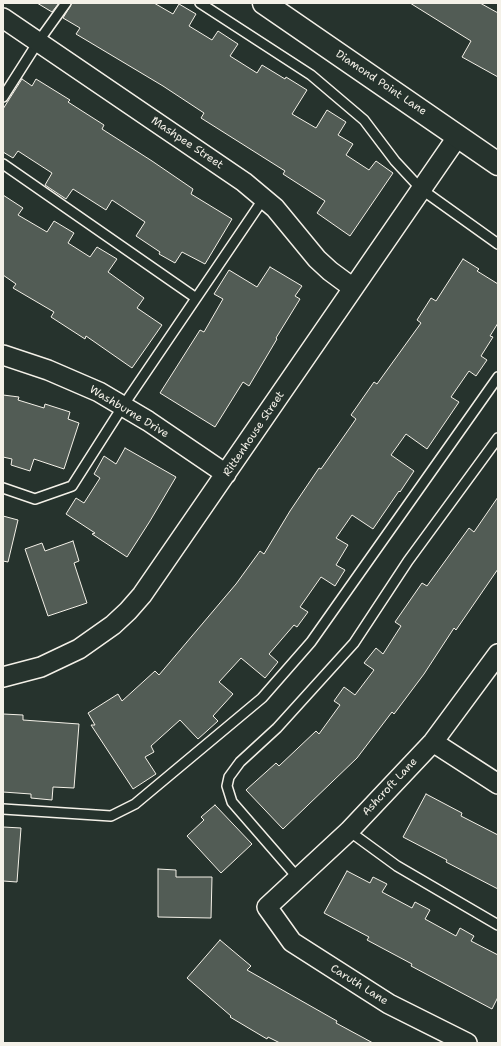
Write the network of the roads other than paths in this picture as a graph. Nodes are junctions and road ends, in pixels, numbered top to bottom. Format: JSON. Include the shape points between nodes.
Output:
{"nodes":[{"id":1,"x":66,"y":3,"type":"edge"},
{"id":2,"x":200,"y":3,"type":"edge"},
{"id":3,"x":264,"y":3,"type":"edge"},
{"id":4,"x":3,"y":18,"type":"edge"},
{"id":5,"x":38,"y":42,"type":"junction"},
{"id":6,"x":3,"y":97,"type":"edge"},
{"id":7,"x":458,"y":136,"type":"junction"},
{"id":8,"x":3,"y":164,"type":"edge"},
{"id":9,"x":498,"y":164,"type":"edge"},
{"id":10,"x":421,"y":189,"type":"junction"},
{"id":11,"x":264,"y":198,"type":"junction"},
{"id":12,"x":498,"y":244,"type":"edge"},
{"id":13,"x":353,"y":288,"type":"junction"},
{"id":14,"x":196,"y":298,"type":"junction"},
{"id":15,"x":3,"y":355,"type":"edge"},
{"id":16,"x":498,"y":377,"type":"edge"},
{"id":17,"x":123,"y":406,"type":"junction"},
{"id":18,"x":498,"y":438,"type":"edge"},
{"id":19,"x":226,"y":474,"type":"junction"},
{"id":20,"x":3,"y":488,"type":"edge"},
{"id":21,"x":498,"y":654,"type":"edge"},
{"id":22,"x":3,"y":677,"type":"edge"},
{"id":23,"x":433,"y":742,"type":"junction"},
{"id":24,"x":498,"y":784,"type":"edge"},
{"id":25,"x":3,"y":809,"type":"edge"},
{"id":26,"x":349,"y":831,"type":"junction"},
{"id":27,"x":298,"y":878,"type":"junction"},
{"id":28,"x":266,"y":906,"type":"joint"},
{"id":29,"x":498,"y":925,"type":"edge"},
{"id":30,"x":467,"y":1043,"type":"edge"}],
"edges":[{"from":1,"to":5,"type":"lane"},
{"from":2,"to":10,"type":"lane","via":[[311,75],[364,120],[394,161]]},
{"from":3,"to":7,"type":"street","name":"Diamond Point Lane"},
{"from":4,"to":5,"type":"street","name":"Mashpee Street"},
{"from":5,"to":6,"type":"lane"},
{"from":5,"to":11,"type":"street","name":"Mashpee Street"},
{"from":7,"to":9,"type":"street","name":"Diamond Point Lane"},
{"from":7,"to":10,"type":"street","name":"Rittenhouse Street"},
{"from":8,"to":14,"type":"lane"},
{"from":10,"to":12,"type":"lane"},
{"from":10,"to":13,"type":"street","name":"Rittenhouse Street"},
{"from":11,"to":13,"type":"street","name":"Mashpee Street","via":[[317,259]]},
{"from":11,"to":14,"type":"lane"},
{"from":13,"to":19,"type":"street","name":"Rittenhouse Street"},
{"from":14,"to":17,"type":"lane"},
{"from":15,"to":17,"type":"street","name":"Washburne Drive","via":[[74,380]]},
{"from":16,"to":25,"type":"lane","via":[[311,642],[262,698],[135,804],[111,816]]},
{"from":17,"to":19,"type":"street","name":"Washburne Drive"},
{"from":17,"to":20,"type":"lane","via":[[72,486],[35,499]]},
{"from":18,"to":27,"type":"lane","via":[[408,561],[354,643],[277,728],[240,762],[229,777],[227,786],[232,802]]},
{"from":19,"to":22,"type":"street","name":"Rittenhouse Street","via":[[155,578],[113,625],[60,659]]},
{"from":21,"to":23,"type":"street","name":"Ashcroft Lane"},
{"from":23,"to":24,"type":"street"},
{"from":23,"to":26,"type":"street","name":"Ashcroft Lane"},
{"from":26,"to":27,"type":"street","name":"Ashcroft Lane"},
{"from":26,"to":29,"type":"lane","via":[[397,866]]},
{"from":27,"to":28,"type":"street","name":"Ashcroft Lane"},
{"from":28,"to":30,"type":"street","name":"Caruth Lane","via":[[292,942],[389,1004]]}]}
